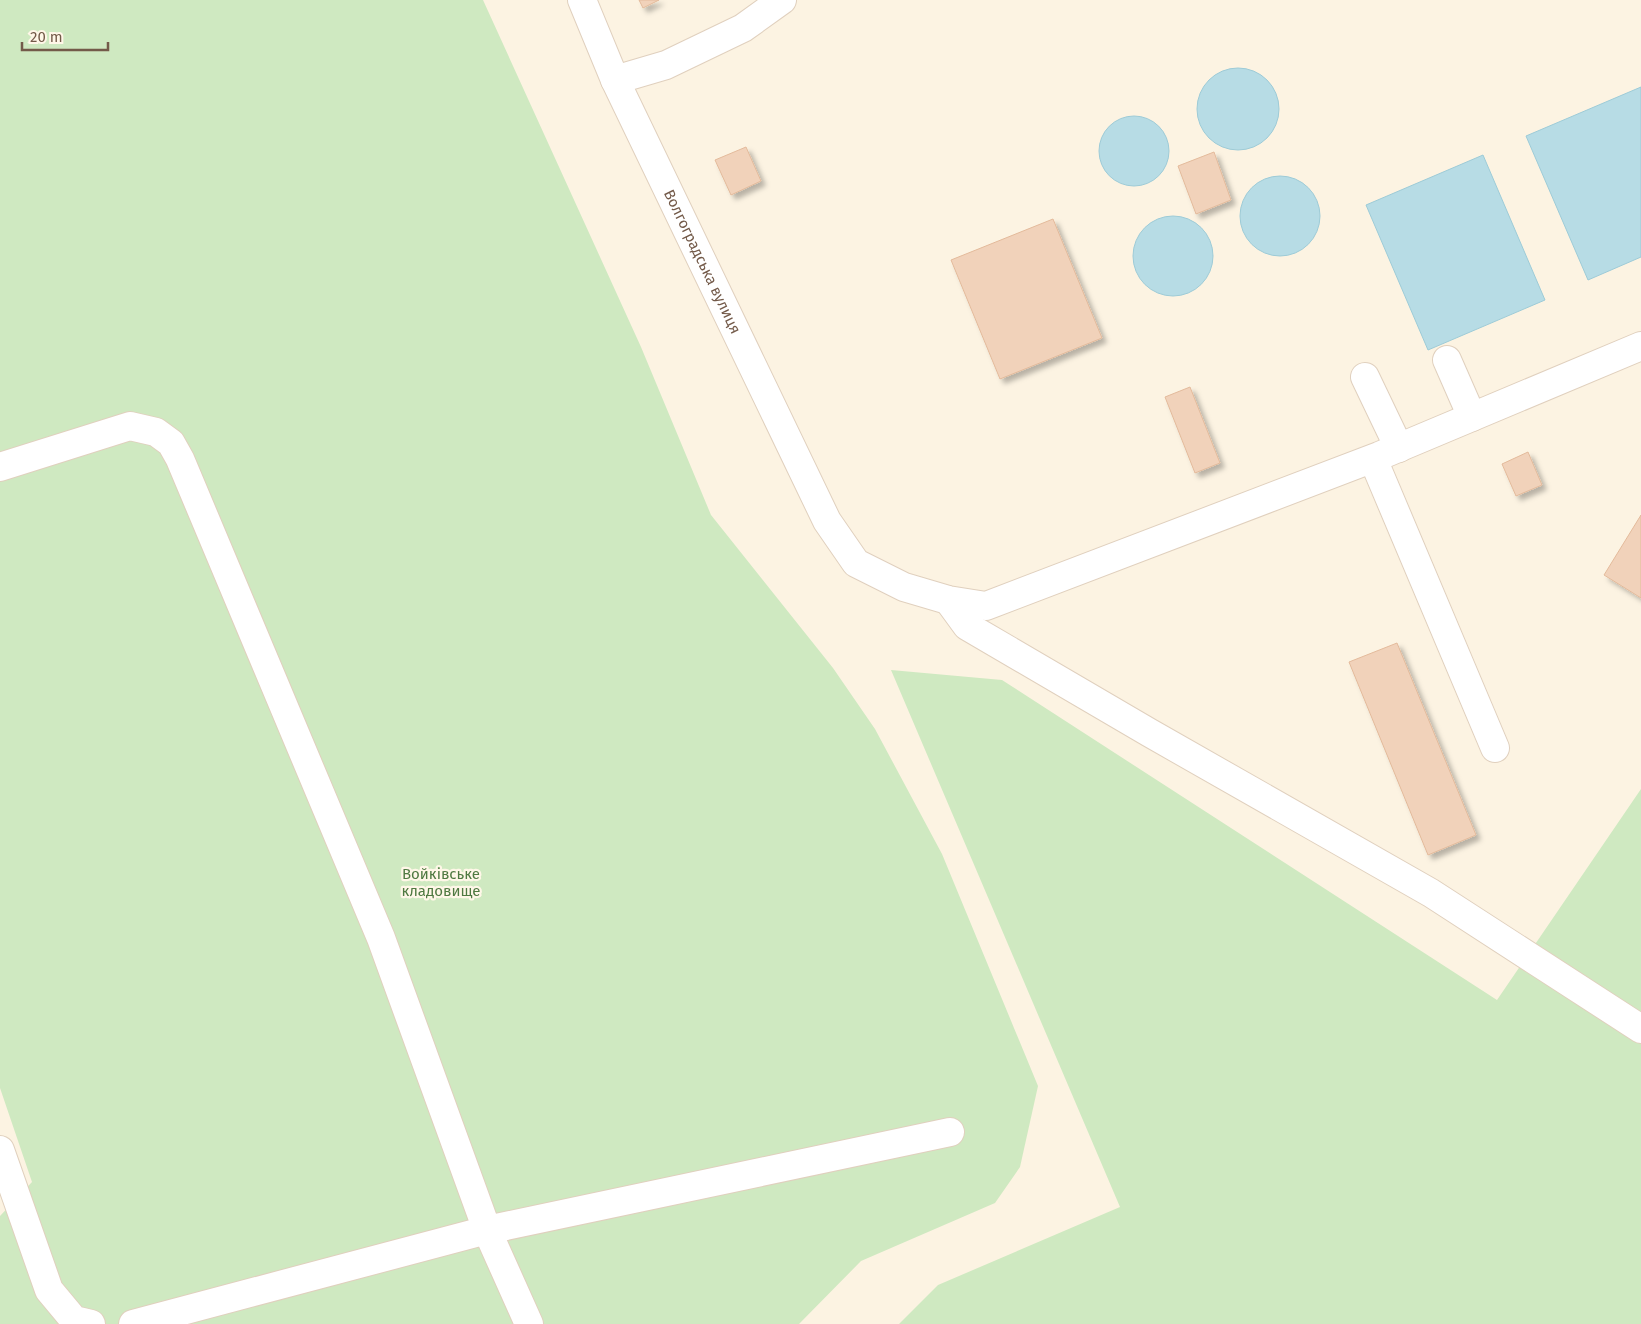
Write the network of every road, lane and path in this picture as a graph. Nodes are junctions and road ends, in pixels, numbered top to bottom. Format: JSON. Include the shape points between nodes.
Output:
{"nodes":[{"id":1,"x":582,"y":0,"type":"edge"},
{"id":2,"x":782,"y":0,"type":"edge"},
{"id":3,"x":614,"y":80,"type":"junction"},
{"id":4,"x":1641,"y":346,"type":"edge"},
{"id":5,"x":1447,"y":360,"type":"dead end"},
{"id":6,"x":1365,"y":377,"type":"dead end"},
{"id":7,"x":1472,"y":417,"type":"junction"},
{"id":8,"x":1399,"y":448,"type":"junction"},
{"id":9,"x":1373,"y":459,"type":"junction"},
{"id":10,"x":0,"y":466,"type":"edge"},
{"id":11,"x":948,"y":600,"type":"junction"},
{"id":12,"x":1495,"y":748,"type":"dead end"},
{"id":13,"x":1641,"y":1029,"type":"edge"},
{"id":14,"x":950,"y":1132,"type":"dead end"},
{"id":15,"x":3,"y":1166,"type":"edge"},
{"id":16,"x":487,"y":1230,"type":"junction"},
{"id":17,"x":91,"y":1324,"type":"edge"},
{"id":18,"x":133,"y":1324,"type":"edge"},
{"id":19,"x":529,"y":1324,"type":"edge"}],
"edges":[{"from":1,"to":3,"type":"street","name":"Волгоградська вулиця"},
{"from":2,"to":3,"type":"street","via":[[743,28],[666,65]]},
{"from":3,"to":11,"type":"street","name":"Волгоградська вулиця","via":[[827,521],[856,563],[904,587]]},
{"from":4,"to":7,"type":"street","name":"Волгоградська вулиця"},
{"from":5,"to":7,"type":"street"},
{"from":6,"to":8,"type":"street"},
{"from":7,"to":8,"type":"street","name":"Волгоградська вулиця"},
{"from":8,"to":9,"type":"street","name":"Волгоградська вулиця"},
{"from":9,"to":11,"type":"street","name":"Волгоградська вулиця","via":[[986,606]]},
{"from":9,"to":12,"type":"street"},
{"from":10,"to":16,"type":"street","via":[[130,426],[156,432],[171,443],[381,938]]},
{"from":11,"to":13,"type":"street","via":[[967,626],[1431,893]]},
{"from":14,"to":16,"type":"street"},
{"from":15,"to":17,"type":"street","via":[[49,1290],[74,1320]]},
{"from":16,"to":18,"type":"street"},
{"from":16,"to":19,"type":"street"}]}
